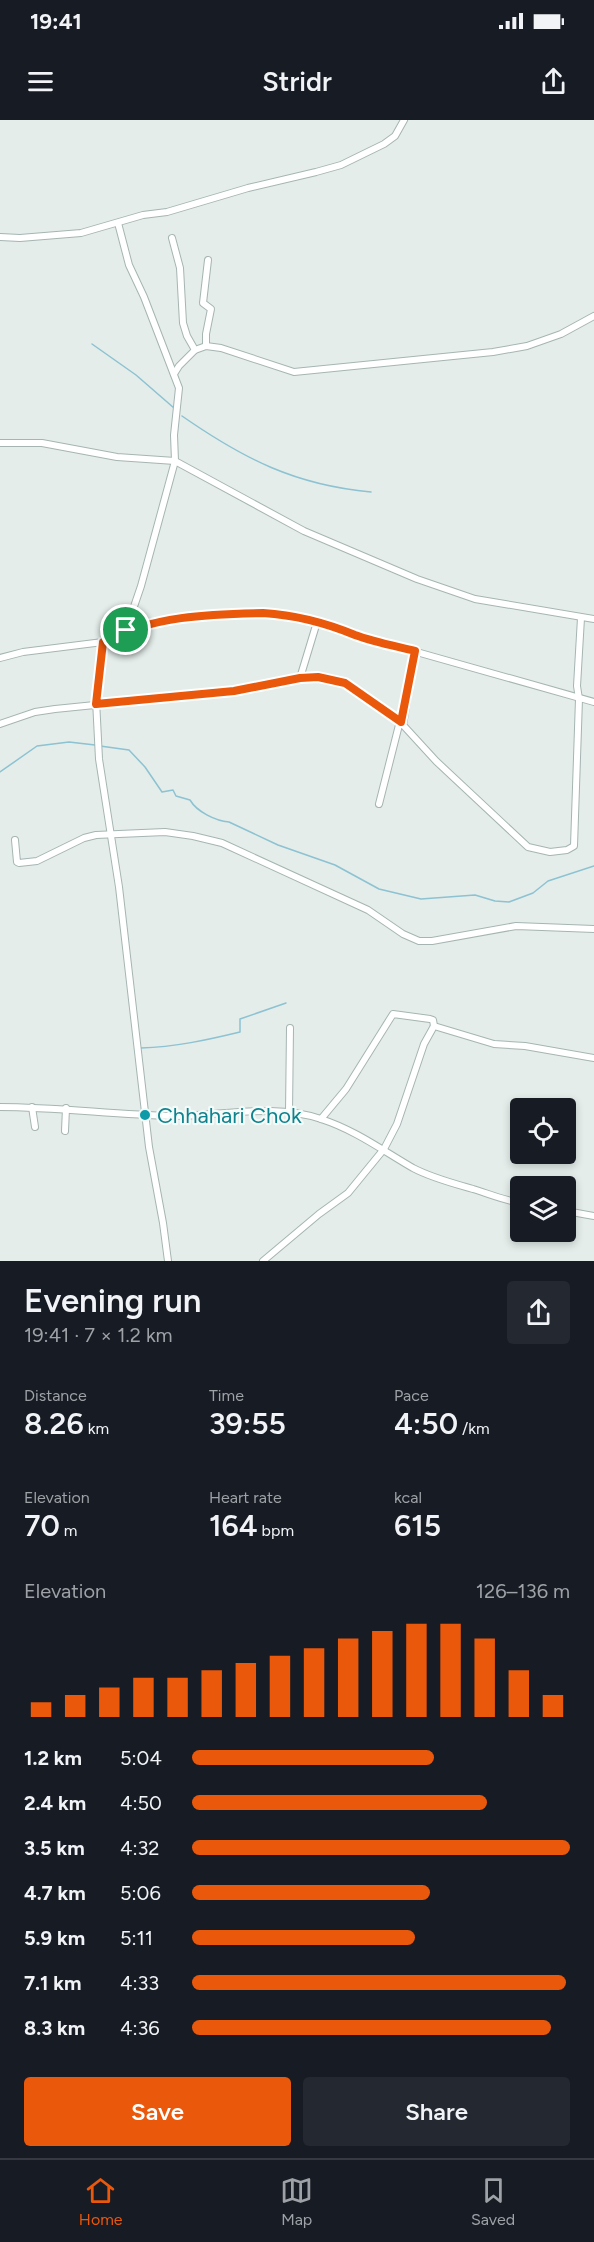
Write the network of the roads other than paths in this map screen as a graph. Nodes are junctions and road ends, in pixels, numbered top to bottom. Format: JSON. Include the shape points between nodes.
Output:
{"nodes":[{"id":1,"x":404,"y":120,"type":"edge"},
{"id":2,"x":118,"y":223,"type":"junction"},
{"id":3,"x":0,"y":237,"type":"edge"},
{"id":4,"x":172,"y":238,"type":"dead end"},
{"id":5,"x":208,"y":260,"type":"dead end"},
{"id":6,"x":594,"y":316,"type":"edge"},
{"id":7,"x":206,"y":346,"type":"junction"},
{"id":8,"x":195,"y":350,"type":"junction"},
{"id":9,"x":174,"y":374,"type":"junction"},
{"id":10,"x":0,"y":443,"type":"edge"},
{"id":11,"x":175,"y":461,"type":"junction"},
{"id":12,"x":581,"y":618,"type":"junction"},
{"id":13,"x":594,"y":619,"type":"edge"},
{"id":14,"x":317,"y":622,"type":"junction"},
{"id":15,"x":126,"y":630,"type":"junction"},
{"id":16,"x":103,"y":642,"type":"junction"},
{"id":17,"x":415,"y":651,"type":"junction"},
{"id":18,"x":0,"y":658,"type":"edge"},
{"id":19,"x":300,"y":678,"type":"junction"},
{"id":20,"x":579,"y":699,"type":"junction"},
{"id":21,"x":594,"y":702,"type":"edge"},
{"id":22,"x":96,"y":704,"type":"junction"},
{"id":23,"x":400,"y":722,"type":"junction"},
{"id":24,"x":0,"y":724,"type":"edge"},
{"id":25,"x":379,"y":804,"type":"dead end"},
{"id":26,"x":111,"y":833,"type":"junction"},
{"id":27,"x":15,"y":840,"type":"dead end"},
{"id":28,"x":594,"y":929,"type":"edge"},
{"id":29,"x":434,"y":1026,"type":"junction"},
{"id":30,"x":290,"y":1028,"type":"dead end"},
{"id":31,"x":594,"y":1058,"type":"edge"},
{"id":32,"x":0,"y":1107,"type":"edge"},
{"id":33,"x":32,"y":1107,"type":"junction"},
{"id":34,"x":66,"y":1108,"type":"junction"},
{"id":35,"x":289,"y":1112,"type":"junction"},
{"id":36,"x":145,"y":1114,"type":"junction"},
{"id":37,"x":321,"y":1119,"type":"junction"},
{"id":38,"x":34,"y":1127,"type":"dead end"},
{"id":39,"x":65,"y":1131,"type":"dead end"},
{"id":40,"x":384,"y":1149,"type":"junction"},
{"id":41,"x":510,"y":1201,"type":"edge"},
{"id":42,"x":576,"y":1213,"type":"edge"},
{"id":43,"x":594,"y":1216,"type":"edge"},
{"id":44,"x":168,"y":1261,"type":"edge"},
{"id":45,"x":263,"y":1261,"type":"edge"}],
"edges":[{"from":1,"to":2,"type":"street","via":[[395,136],[341,165]]},
{"from":2,"to":3,"type":"street","via":[[81,233]]},
{"from":2,"to":9,"type":"street","via":[[129,265]]},
{"from":4,"to":8,"type":"street","via":[[180,268],[183,324]]},
{"from":5,"to":7,"type":"street","via":[[203,303],[212,309]]},
{"from":6,"to":7,"type":"street","via":[[561,334],[526,346],[294,372]]},
{"from":7,"to":8,"type":"street"},
{"from":8,"to":9,"type":"street"},
{"from":9,"to":11,"type":"street","via":[[179,388]]},
{"from":10,"to":11,"type":"street","via":[[42,443],[117,457]]},
{"from":11,"to":12,"type":"street","via":[[304,531],[417,579],[475,599]]},
{"from":11,"to":15,"type":"street"},
{"from":12,"to":13,"type":"street"},
{"from":12,"to":20,"type":"street"},
{"from":14,"to":15,"type":"street","via":[[285,614],[212,614]]},
{"from":14,"to":17,"type":"street"},
{"from":14,"to":19,"type":"street"},
{"from":15,"to":16,"type":"street"},
{"from":16,"to":18,"type":"street"},
{"from":16,"to":22,"type":"street"},
{"from":17,"to":20,"type":"street"},
{"from":17,"to":23,"type":"street"},
{"from":19,"to":22,"type":"street","via":[[234,691]]},
{"from":19,"to":23,"type":"street","via":[[345,683]]},
{"from":20,"to":21,"type":"street"},
{"from":20,"to":23,"type":"street","via":[[574,846],[567,850],[550,852],[528,847]]},
{"from":22,"to":24,"type":"street","via":[[35,712]]},
{"from":22,"to":26,"type":"street","via":[[99,759]]},
{"from":23,"to":25,"type":"street"},
{"from":26,"to":27,"type":"street","via":[[87,837],[37,861],[19,863]]},
{"from":26,"to":28,"type":"street","via":[[165,832],[222,843],[368,910],[420,941],[516,926]]},
{"from":26,"to":36,"type":"street"},
{"from":29,"to":31,"type":"street","via":[[494,1044]]},
{"from":29,"to":37,"type":"street","via":[[430,1019],[393,1014],[346,1089]]},
{"from":29,"to":40,"type":"street","via":[[423,1044],[397,1124]]},
{"from":30,"to":35,"type":"street"},
{"from":32,"to":33,"type":"street"},
{"from":33,"to":34,"type":"street"},
{"from":33,"to":38,"type":"street"},
{"from":34,"to":36,"type":"street"},
{"from":34,"to":39,"type":"street"},
{"from":35,"to":36,"type":"street"},
{"from":35,"to":37,"type":"street"},
{"from":36,"to":44,"type":"street"},
{"from":37,"to":40,"type":"street"},
{"from":40,"to":41,"type":"street","via":[[444,1181]]},
{"from":40,"to":45,"type":"street","via":[[348,1193]]},
{"from":42,"to":43,"type":"street"}]}
